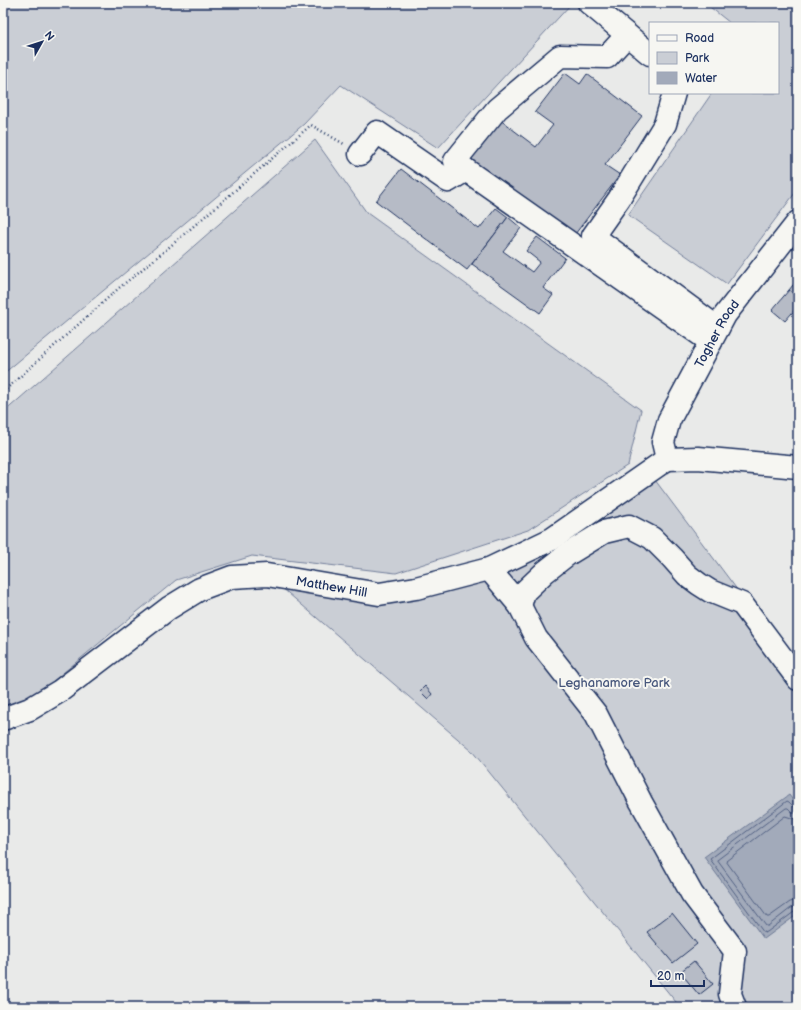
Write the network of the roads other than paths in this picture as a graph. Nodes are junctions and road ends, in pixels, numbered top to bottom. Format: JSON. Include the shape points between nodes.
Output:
{"nodes":[{"id":1,"x":590,"y":3,"type":"edge"},
{"id":2,"x":627,"y":34,"type":"junction"},
{"id":3,"x":649,"y":53,"type":"edge"},
{"id":4,"x":674,"y":94,"type":"edge"},
{"id":5,"x":360,"y":154,"type":"road end"},
{"id":6,"x":466,"y":170,"type":"junction"},
{"id":7,"x":798,"y":222,"type":"edge"},
{"id":8,"x":714,"y":335,"type":"junction"},
{"id":9,"x":667,"y":459,"type":"junction"},
{"id":10,"x":798,"y":467,"type":"edge"},
{"id":11,"x":490,"y":569,"type":"junction"},
{"id":12,"x":520,"y":606,"type":"junction"},
{"id":13,"x":798,"y":679,"type":"edge"},
{"id":14,"x":3,"y":719,"type":"edge"},
{"id":15,"x":735,"y":1007,"type":"edge"}],
"edges":[{"from":1,"to":2,"type":"street"},
{"from":2,"to":3,"type":"street"},
{"from":2,"to":6,"type":"street","via":[[607,57],[560,56],[497,109],[454,161]]},
{"from":4,"to":8,"type":"street","via":[[665,124],[593,236]]},
{"from":5,"to":6,"type":"street","via":[[377,132],[448,181]]},
{"from":6,"to":8,"type":"street"},
{"from":7,"to":8,"type":"street","name":"Togher Road","via":[[725,314]]},
{"from":8,"to":9,"type":"street","name":"Togher Road","via":[[669,420],[663,442]]},
{"from":9,"to":10,"type":"street","via":[[698,458]]},
{"from":9,"to":11,"type":"street","name":"Matthew Hill","via":[[552,539]]},
{"from":11,"to":12,"type":"street"},
{"from":11,"to":14,"type":"street","name":"Matthew Hill","via":[[416,588],[379,594],[267,576],[232,577],[200,589],[170,608],[60,691],[30,709]]},
{"from":12,"to":13,"type":"street","via":[[524,592],[568,554],[604,532],[629,526],[652,538],[699,584],[742,604]]},
{"from":12,"to":15,"type":"street","via":[[536,638],[596,714],[692,894],[735,951],[730,994]]}]}
